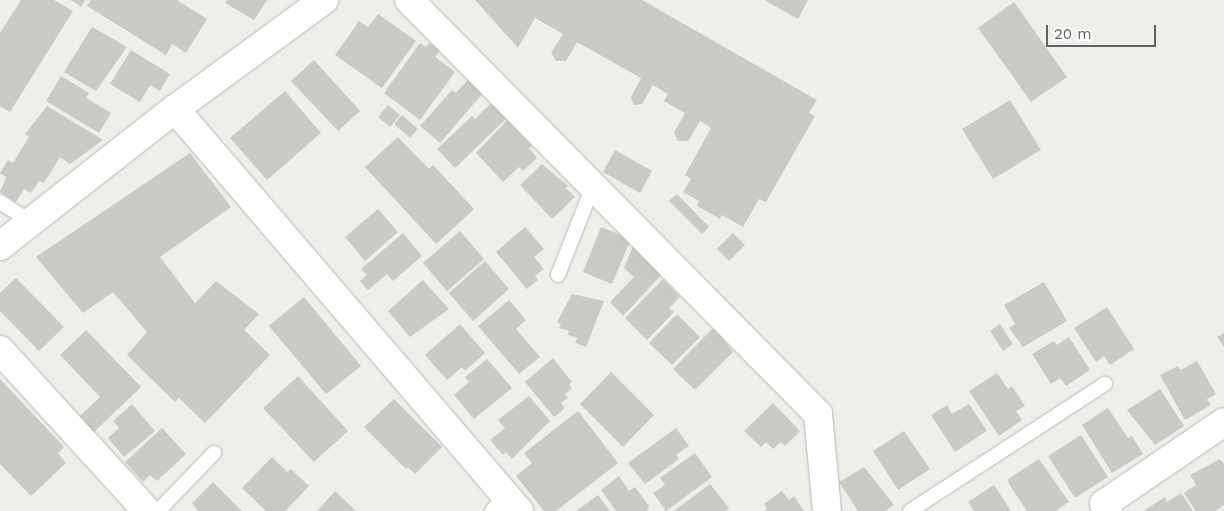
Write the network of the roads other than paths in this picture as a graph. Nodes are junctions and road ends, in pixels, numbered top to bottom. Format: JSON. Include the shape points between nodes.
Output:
{"nodes":[{"id":1,"x":324,"y":0,"type":"edge"},
{"id":2,"x":409,"y":0,"type":"edge"},
{"id":3,"x":175,"y":110,"type":"junction"},
{"id":4,"x":593,"y":186,"type":"junction"},
{"id":5,"x":0,"y":202,"type":"edge"},
{"id":6,"x":31,"y":222,"type":"junction"},
{"id":7,"x":0,"y":246,"type":"edge"},
{"id":8,"x":558,"y":275,"type":"dead end"},
{"id":9,"x":0,"y":350,"type":"edge"},
{"id":10,"x":1105,"y":384,"type":"dead end"},
{"id":11,"x":1224,"y":422,"type":"edge"},
{"id":12,"x":214,"y":453,"type":"dead end"},
{"id":13,"x":506,"y":505,"type":"edge"},
{"id":14,"x":147,"y":511,"type":"edge"},
{"id":15,"x":158,"y":511,"type":"edge"},
{"id":16,"x":827,"y":511,"type":"edge"},
{"id":17,"x":910,"y":511,"type":"edge"},
{"id":18,"x":1108,"y":511,"type":"edge"}],
"edges":[{"from":1,"to":3,"type":"street"},
{"from":2,"to":4,"type":"street"},
{"from":3,"to":6,"type":"street"},
{"from":3,"to":13,"type":"street"},
{"from":4,"to":8,"type":"lane"},
{"from":4,"to":16,"type":"street","via":[[818,414]]},
{"from":5,"to":6,"type":"lane"},
{"from":6,"to":7,"type":"street"},
{"from":9,"to":14,"type":"street"},
{"from":10,"to":17,"type":"lane"},
{"from":11,"to":18,"type":"street","via":[[1104,504]]},
{"from":12,"to":15,"type":"lane"}]}
